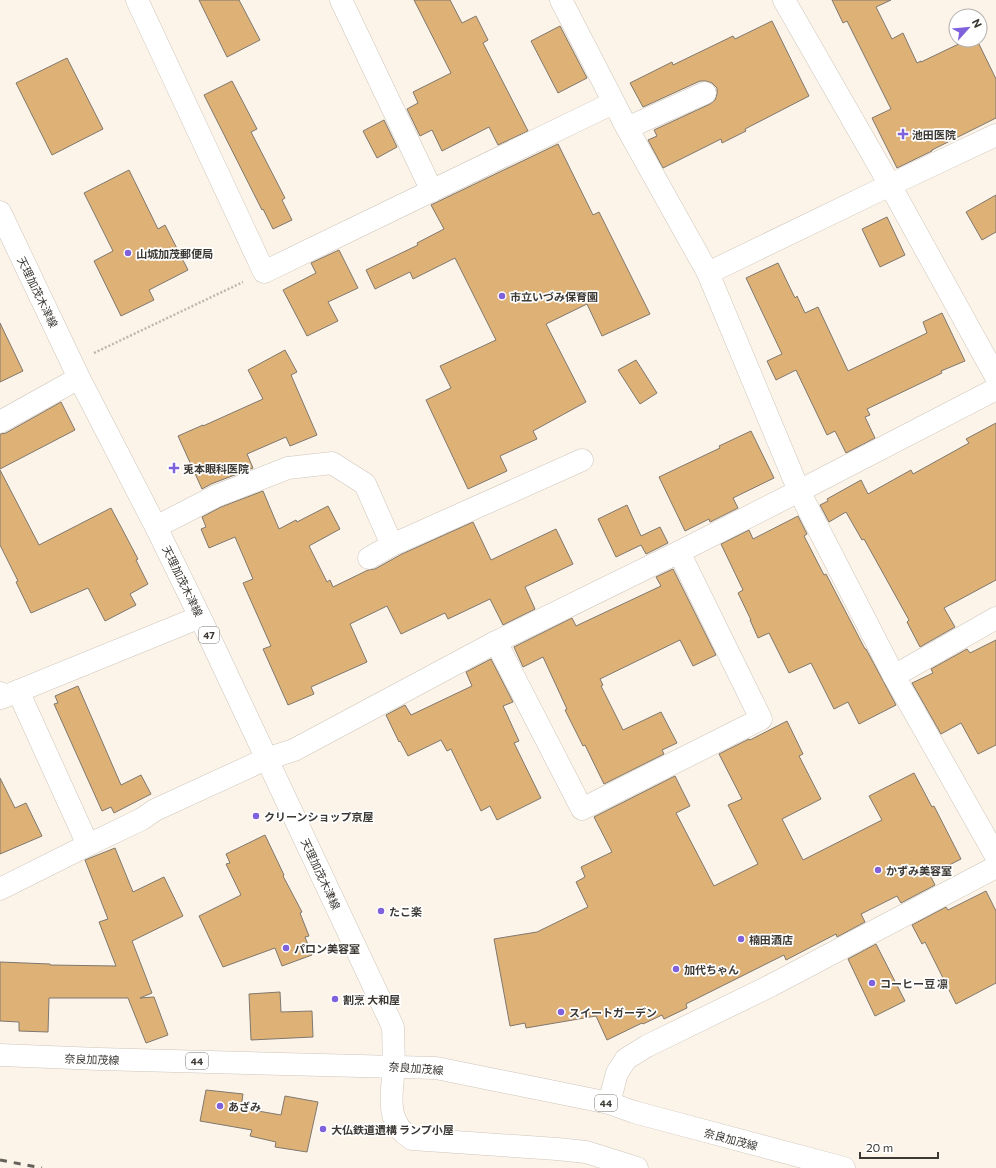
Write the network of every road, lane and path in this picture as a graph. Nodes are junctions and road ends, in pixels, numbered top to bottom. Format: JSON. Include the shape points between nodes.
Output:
{"nodes":[{"id":1,"x":138,"y":0,"type":"edge"},
{"id":2,"x":341,"y":0,"type":"edge"},
{"id":3,"x":561,"y":0,"type":"edge"},
{"id":4,"x":784,"y":0,"type":"edge"},
{"id":5,"x":705,"y":93,"type":"dead end"},
{"id":6,"x":613,"y":103,"type":"junction"},
{"id":7,"x":626,"y":128,"type":"junction"},
{"id":8,"x":996,"y":135,"type":"edge"},
{"id":9,"x":890,"y":185,"type":"junction"},
{"id":10,"x":432,"y":191,"type":"junction"},
{"id":11,"x":0,"y":212,"type":"edge"},
{"id":12,"x":264,"y":272,"type":"junction"},
{"id":13,"x":708,"y":273,"type":"junction"},
{"id":14,"x":76,"y":371,"type":"junction"},
{"id":15,"x":996,"y":377,"type":"edge"},
{"id":16,"x":996,"y":389,"type":"edge"},
{"id":17,"x":0,"y":422,"type":"edge"},
{"id":18,"x":582,"y":460,"type":"dead end"},
{"id":19,"x":799,"y":491,"type":"junction"},
{"id":20,"x":156,"y":527,"type":"junction"},
{"id":21,"x":392,"y":545,"type":"junction"},
{"id":22,"x":679,"y":552,"type":"junction"},
{"id":23,"x":368,"y":558,"type":"dead end"},
{"id":24,"x":200,"y":617,"type":"junction"},
{"id":25,"x":996,"y":618,"type":"edge"},
{"id":26,"x":496,"y":642,"type":"junction"},
{"id":27,"x":894,"y":676,"type":"junction"},
{"id":28,"x":9,"y":692,"type":"edge"},
{"id":29,"x":266,"y":758,"type":"junction"},
{"id":30,"x":88,"y":845,"type":"junction"},
{"id":31,"x":996,"y":856,"type":"edge"},
{"id":32,"x":996,"y":867,"type":"edge"},
{"id":33,"x":0,"y":889,"type":"edge"},
{"id":34,"x":0,"y":1055,"type":"edge"},
{"id":35,"x":394,"y":1066,"type":"junction"},
{"id":36,"x":609,"y":1103,"type":"junction"},
{"id":37,"x":592,"y":1160,"type":"edge"},
{"id":38,"x":812,"y":1164,"type":"edge"},
{"id":39,"x":637,"y":1168,"type":"edge"},
{"id":40,"x":844,"y":1168,"type":"edge"}],
"edges":[{"from":1,"to":12,"type":"street"},
{"from":2,"to":10,"type":"street"},
{"from":3,"to":6,"type":"street"},
{"from":4,"to":9,"type":"street"},
{"from":5,"to":7,"type":"street"},
{"from":6,"to":7,"type":"street"},
{"from":6,"to":10,"type":"street"},
{"from":7,"to":13,"type":"street"},
{"from":8,"to":9,"type":"street"},
{"from":9,"to":13,"type":"street"},
{"from":9,"to":15,"type":"street"},
{"from":10,"to":12,"type":"street"},
{"from":11,"to":14,"type":"street","name":"天理加茂木津線","number":"47"},
{"from":12,"to":14,"type":"path"},
{"from":13,"to":19,"type":"street"},
{"from":14,"to":17,"type":"street"},
{"from":14,"to":20,"type":"street","name":"天理加茂木津線","number":"47"},
{"from":16,"to":19,"type":"street"},
{"from":18,"to":21,"type":"street"},
{"from":19,"to":22,"type":"street"},
{"from":19,"to":27,"type":"street"},
{"from":20,"to":21,"type":"street","via":[[216,496],[288,468],[332,463],[366,484]]},
{"from":20,"to":24,"type":"street","name":"天理加茂木津線","number":"47"},
{"from":21,"to":23,"type":"street"},
{"from":22,"to":26,"type":"street"},
{"from":22,"to":26,"type":"street","via":[[761,719],[582,809]]},
{"from":24,"to":28,"type":"street"},
{"from":24,"to":29,"type":"street","name":"天理加茂木津線","number":"47"},
{"from":25,"to":27,"type":"street"},
{"from":26,"to":29,"type":"street","via":[[294,750]]},
{"from":27,"to":31,"type":"street"},
{"from":28,"to":30,"type":"street"},
{"from":29,"to":30,"type":"street","via":[[155,810]]},
{"from":29,"to":35,"type":"street","name":"天理加茂木津線","number":"47","via":[[393,1027]]},
{"from":30,"to":33,"type":"street"},
{"from":32,"to":36,"type":"street","via":[[770,986],[647,1046],[626,1059],[617,1073]]},
{"from":34,"to":35,"type":"street","name":"奈良加茂線","number":"44"},
{"from":35,"to":36,"type":"street","name":"奈良加茂線","number":"44","via":[[436,1068]]},
{"from":35,"to":37,"type":"street","name":"天理加茂木津線","via":[[392,1113],[400,1128],[412,1139],[557,1149]]},
{"from":36,"to":38,"type":"street","name":"奈良加茂線","number":"44"},
{"from":37,"to":39,"type":"street","name":"天理加茂木津線"},
{"from":38,"to":40,"type":"street","name":"奈良加茂線","number":"44"}]}
